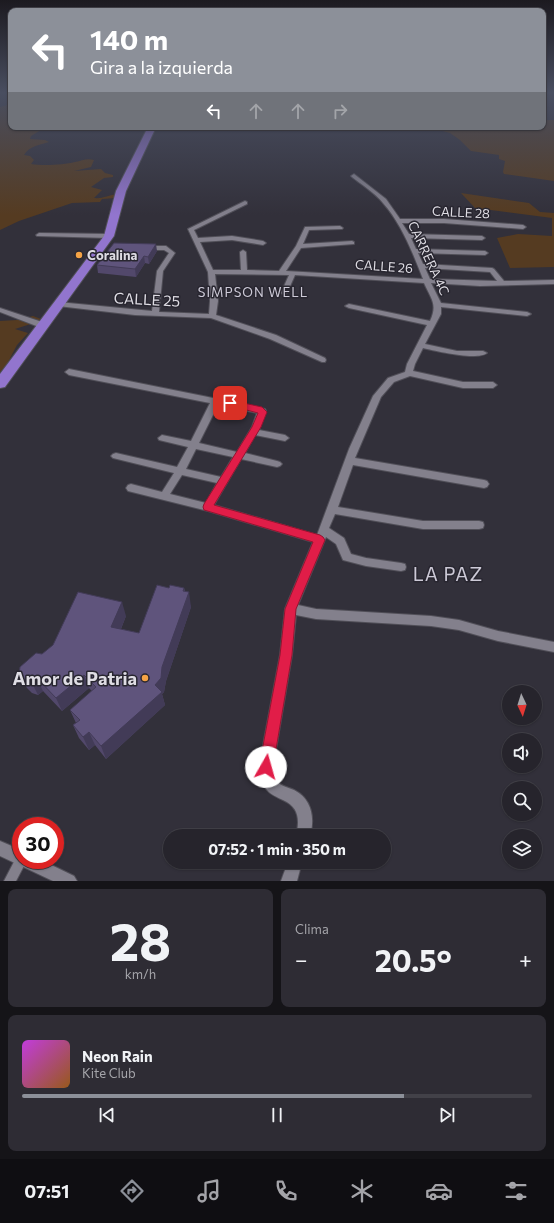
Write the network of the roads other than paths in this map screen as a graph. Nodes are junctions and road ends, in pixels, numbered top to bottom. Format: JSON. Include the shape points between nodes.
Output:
{"nodes":[{"id":1,"x":149,"y":133,"type":"edge"},
{"id":2,"x":354,"y":176,"type":"dead end"},
{"id":3,"x":245,"y":203,"type":"dead end"},
{"id":4,"x":398,"y":220,"type":"junction"},
{"id":5,"x":523,"y":227,"type":"dead end"},
{"id":6,"x":340,"y":228,"type":"dead end"},
{"id":7,"x":39,"y":235,"type":"dead end"},
{"id":8,"x":407,"y":236,"type":"junction"},
{"id":9,"x":482,"y":238,"type":"dead end"},
{"id":10,"x":196,"y":240,"type":"junction"},
{"id":11,"x":108,"y":243,"type":"junction"},
{"id":12,"x":263,"y":243,"type":"dead end"},
{"id":13,"x":352,"y":244,"type":"dead end"},
{"id":14,"x":299,"y":246,"type":"junction"},
{"id":15,"x":137,"y":248,"type":"edge"},
{"id":16,"x":415,"y":251,"type":"junction"},
{"id":17,"x":243,"y":252,"type":"dead end"},
{"id":18,"x":485,"y":253,"type":"dead end"},
{"id":19,"x":421,"y":266,"type":"junction"},
{"id":20,"x":211,"y":272,"type":"junction"},
{"id":21,"x":244,"y":272,"type":"junction"},
{"id":22,"x":282,"y":272,"type":"junction"},
{"id":23,"x":293,"y":273,"type":"junction"},
{"id":24,"x":427,"y":282,"type":"junction"},
{"id":25,"x":554,"y":282,"type":"edge"},
{"id":26,"x":502,"y":284,"type":"junction"},
{"id":27,"x":284,"y":293,"type":"dead end"},
{"id":28,"x":58,"y":304,"type":"junction"},
{"id":29,"x":438,"y":305,"type":"junction"},
{"id":30,"x":349,"y":306,"type":"dead end"},
{"id":31,"x":0,"y":310,"type":"edge"},
{"id":32,"x":155,"y":313,"type":"junction"},
{"id":33,"x":527,"y":314,"type":"dead end"},
{"id":34,"x":212,"y":316,"type":"junction"},
{"id":35,"x":432,"y":324,"type":"junction"},
{"id":36,"x":42,"y":325,"type":"junction"},
{"id":37,"x":421,"y":345,"type":"junction"},
{"id":38,"x":483,"y":354,"type":"dead end"},
{"id":39,"x":322,"y":360,"type":"dead end"},
{"id":40,"x":69,"y":372,"type":"dead end"},
{"id":41,"x":409,"y":373,"type":"junction"},
{"id":42,"x":0,"y":384,"type":"edge"},
{"id":43,"x":493,"y":385,"type":"dead end"},
{"id":44,"x":216,"y":400,"type":"junction"},
{"id":45,"x":253,"y":432,"type":"junction"},
{"id":46,"x":162,"y":438,"type":"dead end"},
{"id":47,"x":284,"y":438,"type":"dead end"},
{"id":48,"x":193,"y":445,"type":"junction"},
{"id":49,"x":239,"y":455,"type":"junction"},
{"id":50,"x":116,"y":456,"type":"dead end"},
{"id":51,"x":351,"y":461,"type":"junction"},
{"id":52,"x":277,"y":464,"type":"dead end"},
{"id":53,"x":180,"y":471,"type":"junction"},
{"id":54,"x":224,"y":481,"type":"junction"},
{"id":55,"x":484,"y":484,"type":"dead end"},
{"id":56,"x":131,"y":488,"type":"dead end"},
{"id":57,"x":164,"y":496,"type":"junction"},
{"id":58,"x":208,"y":507,"type":"junction"},
{"id":59,"x":332,"y":510,"type":"junction"},
{"id":60,"x":479,"y":524,"type":"dead end"},
{"id":61,"x":322,"y":535,"type":"junction"},
{"id":62,"x":401,"y":566,"type":"dead end"},
{"id":63,"x":291,"y":609,"type":"junction"},
{"id":64,"x":554,"y":647,"type":"edge"},
{"id":65,"x":305,"y":829,"type":"edge"},
{"id":66,"x":0,"y":848,"type":"edge"},
{"id":67,"x":12,"y":854,"type":"edge"},
{"id":68,"x":16,"y":869,"type":"edge"},
{"id":69,"x":44,"y":869,"type":"edge"},
{"id":70,"x":293,"y":869,"type":"edge"},
{"id":71,"x":10,"y":881,"type":"edge"},
{"id":72,"x":69,"y":881,"type":"edge"},
{"id":73,"x":289,"y":881,"type":"edge"}],
"edges":[{"from":1,"to":11,"type":"highway","via":[[121,191]]},
{"from":2,"to":4,"type":"street","name":"CARRERA 4C","via":[[384,200]]},
{"from":3,"to":10,"type":"street","via":[[193,228],[191,232]]},
{"from":4,"to":5,"type":"street","name":"CALLE 28"},
{"from":4,"to":8,"type":"street","name":"CARRERA 4C"},
{"from":6,"to":14,"type":"street","via":[[308,228]]},
{"from":7,"to":11,"type":"street"},
{"from":8,"to":9,"type":"street"},
{"from":8,"to":16,"type":"street","name":"CARRERA 4C"},
{"from":10,"to":12,"type":"street","via":[[232,238]]},
{"from":10,"to":20,"type":"street"},
{"from":11,"to":28,"type":"highway"},
{"from":13,"to":14,"type":"street"},
{"from":14,"to":22,"type":"street"},
{"from":15,"to":32,"type":"street","via":[[166,248],[172,253],[160,271]]},
{"from":16,"to":18,"type":"street"},
{"from":16,"to":19,"type":"street","name":"CARRERA 4C"},
{"from":17,"to":21,"type":"street"},
{"from":19,"to":24,"type":"street","name":"CARRERA 4C"},
{"from":19,"to":26,"type":"street","via":[[492,270]]},
{"from":20,"to":21,"type":"street","name":"CALLE 26"},
{"from":20,"to":34,"type":"street","via":[[214,300]]},
{"from":21,"to":22,"type":"street","name":"CALLE 26"},
{"from":22,"to":23,"type":"street","name":"CALLE 26"},
{"from":23,"to":24,"type":"street","name":"CALLE 26"},
{"from":23,"to":27,"type":"street"},
{"from":24,"to":26,"type":"street","name":"CALLE 26"},
{"from":24,"to":29,"type":"street","name":"CARRERA 4C"},
{"from":25,"to":26,"type":"street","name":"CALLE 26"},
{"from":28,"to":32,"type":"street","name":"CALLE 25"},
{"from":28,"to":36,"type":"highway"},
{"from":29,"to":33,"type":"street"},
{"from":29,"to":35,"type":"street","name":"CARRERA 4C","via":[[439,311]]},
{"from":30,"to":35,"type":"street"},
{"from":31,"to":36,"type":"street"},
{"from":32,"to":34,"type":"street","name":"CALLE 25"},
{"from":34,"to":39,"type":"street","name":"CALLE 25","via":[[273,337]]},
{"from":35,"to":37,"type":"street","name":"CARRERA 4C"},
{"from":36,"to":42,"type":"highway"},
{"from":37,"to":38,"type":"street","via":[[457,353]]},
{"from":37,"to":41,"type":"street","name":"CARRERA 4C"},
{"from":40,"to":44,"type":"street"},
{"from":41,"to":43,"type":"street","via":[[463,385]]},
{"from":41,"to":51,"type":"street","via":[[391,380],[377,396]]},
{"from":44,"to":45,"type":"street","via":[[261,410]]},
{"from":44,"to":48,"type":"street"},
{"from":45,"to":47,"type":"street"},
{"from":45,"to":49,"type":"street"},
{"from":46,"to":48,"type":"street"},
{"from":48,"to":49,"type":"street"},
{"from":48,"to":53,"type":"street"},
{"from":49,"to":52,"type":"street"},
{"from":49,"to":54,"type":"street"},
{"from":50,"to":53,"type":"street"},
{"from":51,"to":55,"type":"street"},
{"from":51,"to":59,"type":"street"},
{"from":53,"to":54,"type":"street"},
{"from":53,"to":57,"type":"street"},
{"from":54,"to":58,"type":"street"},
{"from":56,"to":57,"type":"street"},
{"from":57,"to":58,"type":"street"},
{"from":58,"to":61,"type":"street"},
{"from":59,"to":60,"type":"street","via":[[423,525]]},
{"from":59,"to":61,"type":"street"},
{"from":61,"to":62,"type":"street","via":[[340,541],[347,557]]},
{"from":61,"to":63,"type":"street"},
{"from":63,"to":64,"type":"street","via":[[316,614],[459,625]]},
{"from":63,"to":65,"type":"street","via":[[286,655],[266,767],[267,778],[272,786],[278,792],[298,800],[304,809],[307,818]]},
{"from":66,"to":67,"type":"street"},
{"from":68,"to":71,"type":"street"},
{"from":69,"to":72,"type":"street"},
{"from":70,"to":73,"type":"street"}]}
